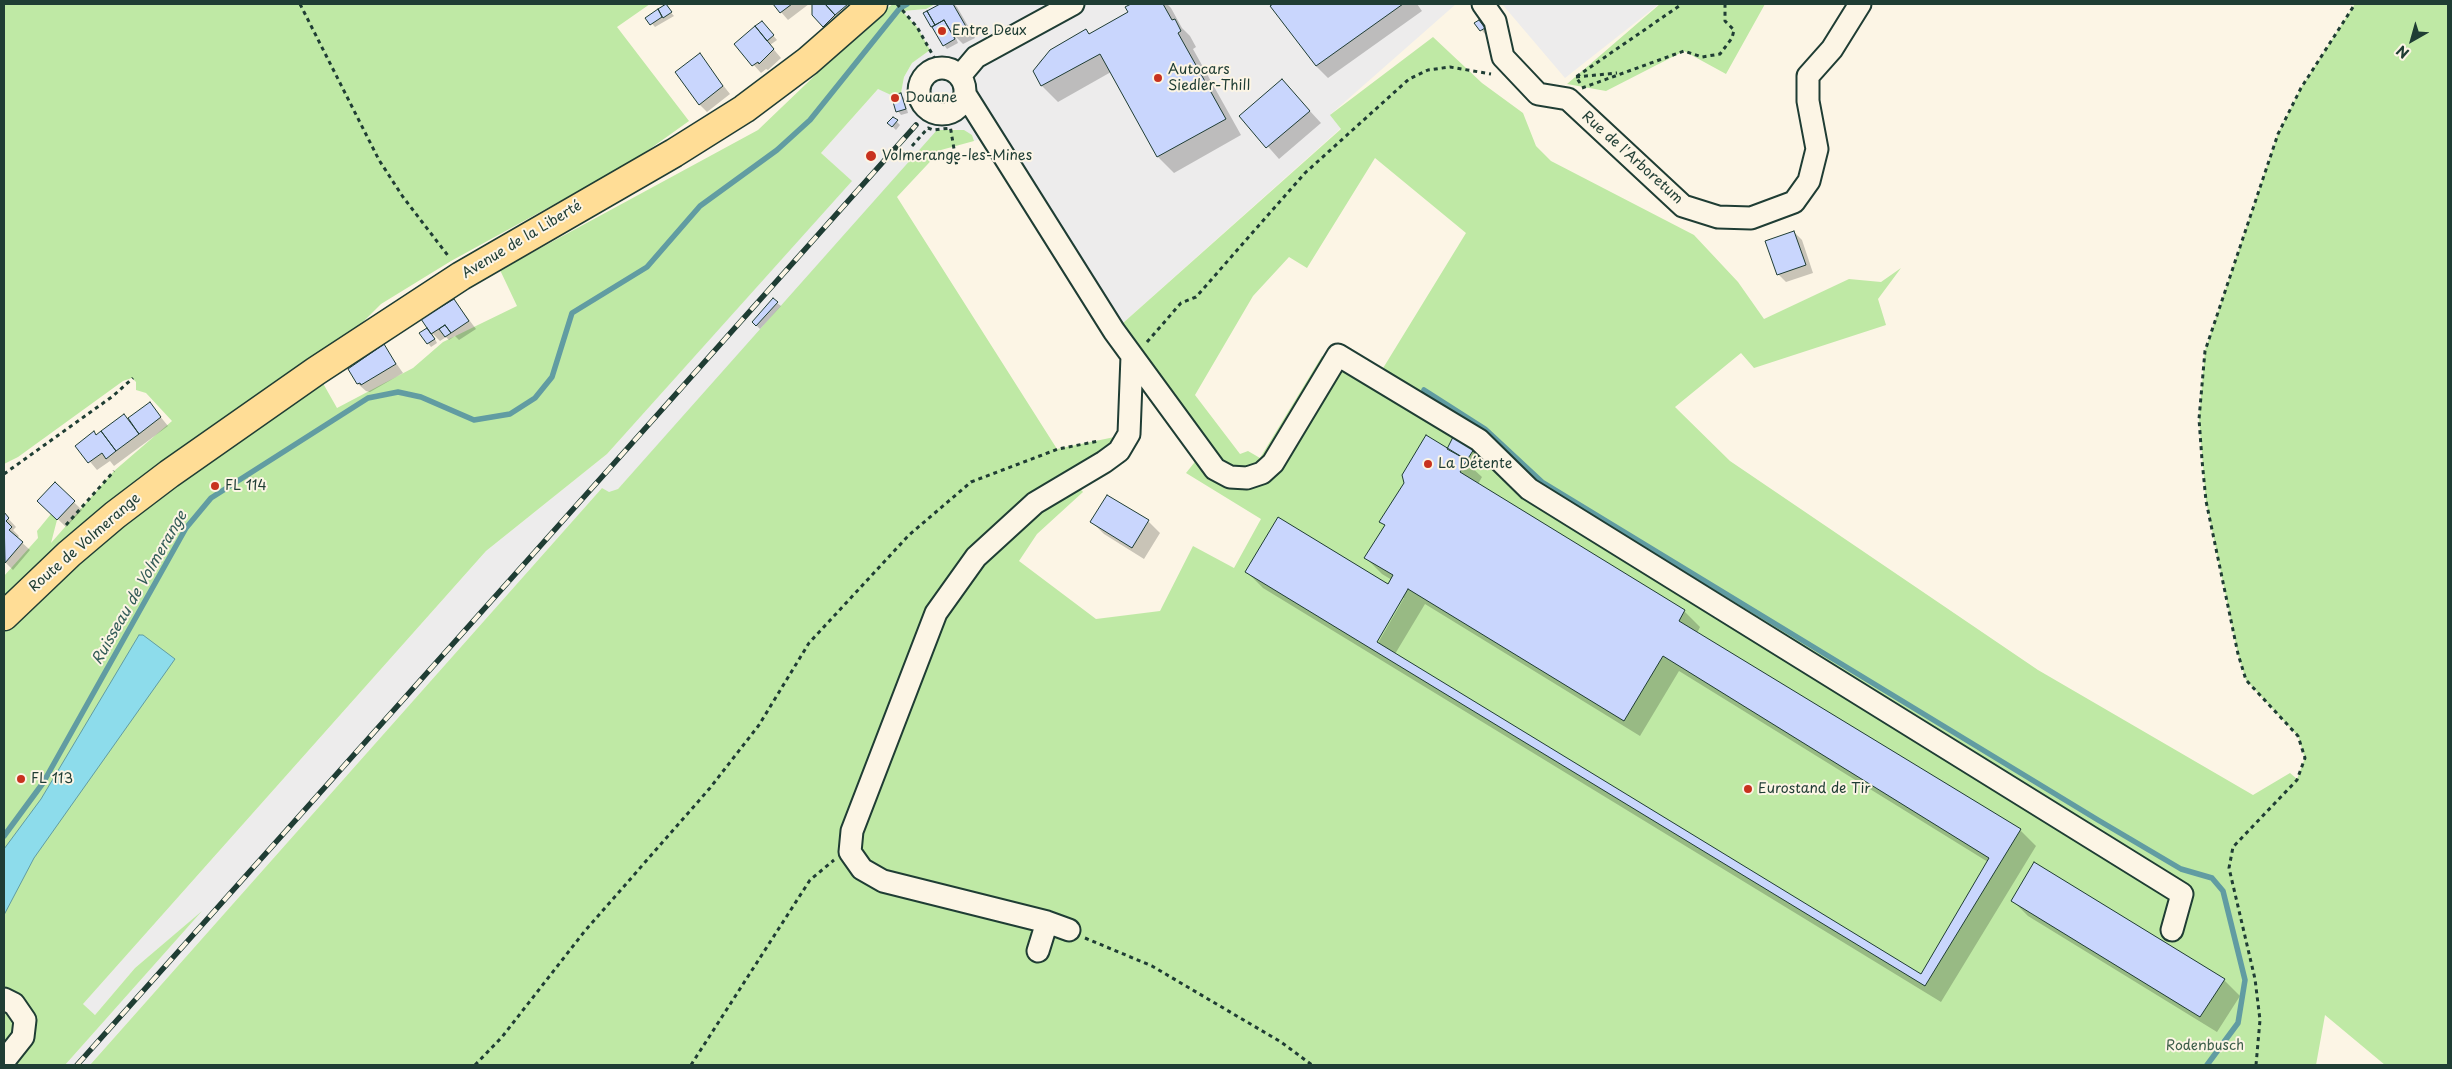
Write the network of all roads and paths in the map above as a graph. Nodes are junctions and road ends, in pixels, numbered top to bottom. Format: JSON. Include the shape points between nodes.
{"nodes":[{"id":1,"x":300,"y":4,"type":"edge"},
{"id":2,"x":873,"y":4,"type":"edge"},
{"id":3,"x":897,"y":4,"type":"edge"},
{"id":4,"x":1072,"y":4,"type":"edge"},
{"id":5,"x":1483,"y":4,"type":"edge"},
{"id":6,"x":1682,"y":4,"type":"edge"},
{"id":7,"x":1725,"y":4,"type":"edge"},
{"id":8,"x":1860,"y":4,"type":"edge"},
{"id":9,"x":2355,"y":4,"type":"edge"},
{"id":10,"x":1622,"y":72,"type":"junction"},
{"id":11,"x":1520,"y":76,"type":"junction"},
{"id":12,"x":1576,"y":77,"type":"junction"},
{"id":13,"x":955,"y":80,"type":"junction"},
{"id":14,"x":950,"y":121,"type":"junction"},
{"id":15,"x":912,"y":146,"type":"dead end"},
{"id":16,"x":957,"y":167,"type":"dead end"},
{"id":17,"x":461,"y":276,"type":"junction"},
{"id":18,"x":1132,"y":356,"type":"junction"},
{"id":19,"x":133,"y":378,"type":"dead end"},
{"id":20,"x":1129,"y":434,"type":"junction"},
{"id":21,"x":4,"y":474,"type":"edge"},
{"id":22,"x":169,"y":474,"type":"joint"},
{"id":23,"x":4,"y":616,"type":"edge"},
{"id":24,"x":850,"y":852,"type":"junction"},
{"id":25,"x":1047,"y":922,"type":"junction"},
{"id":26,"x":1069,"y":930,"type":"joint"},
{"id":27,"x":2172,"y":930,"type":"dead end"},
{"id":28,"x":1038,"y":951,"type":"dead end"},
{"id":29,"x":4,"y":1000,"type":"edge"},
{"id":30,"x":4,"y":1061,"type":"edge"},
{"id":31,"x":475,"y":1065,"type":"edge"},
{"id":32,"x":692,"y":1065,"type":"edge"},
{"id":33,"x":1312,"y":1065,"type":"edge"},
{"id":34,"x":2256,"y":1065,"type":"edge"}],
"edges":[{"from":1,"to":17,"type":"path","via":[[379,160]]},
{"from":2,"to":17,"type":"main road","name":"Avenue de la Liberté","via":[[808,61],[744,109]]},
{"from":3,"to":13,"type":"path"},
{"from":4,"to":13,"type":"street","via":[[976,57]]},
{"from":5,"to":11,"type":"street","name":"Rue de l'Arboretum","via":[[1495,21],[1503,58]]},
{"from":6,"to":12,"type":"path"},
{"from":7,"to":10,"type":"path","via":[[1725,22],[1734,30],[1720,54],[1702,57],[1684,51]]},
{"from":8,"to":11,"type":"street","name":"Rue de l'Arboretum","via":[[1832,49],[1808,76],[1808,101],[1817,149],[1809,181],[1794,202],[1751,218],[1718,217],[1683,206],[1568,99],[1538,94]]},
{"from":9,"to":34,"type":"path","via":[[2301,88],[2278,134],[2205,351],[2199,418],[2206,501],[2238,654],[2246,680],[2298,736],[2305,758],[2297,780],[2233,847],[2229,868],[2255,979],[2260,1020]]},
{"from":10,"to":12,"type":"path"},
{"from":10,"to":12,"type":"path","via":[[1584,87]]},
{"from":11,"to":18,"type":"path","via":[[1509,78],[1450,67],[1428,70],[1409,79],[1305,173],[1196,297],[1180,303]]},
{"from":13,"to":14,"type":"street","via":[[959,106]]},
{"from":13,"to":14,"type":"street","via":[[927,74],[922,80],[920,95],[927,108]]},
{"from":13,"to":18,"type":"street"},
{"from":14,"to":15,"type":"path","via":[[933,130],[928,128]]},
{"from":14,"to":16,"type":"path"},
{"from":17,"to":22,"type":"main road","name":"Avenue de la Liberté","via":[[316,371]]},
{"from":18,"to":20,"type":"street"},
{"from":18,"to":27,"type":"street","via":[[1215,469],[1230,477],[1247,478],[1262,473],[1273,463],[1338,355],[1479,440],[1529,489],[2182,894]]},
{"from":19,"to":21,"type":"path"},
{"from":20,"to":24,"type":"street","via":[[1118,451],[1035,503],[976,557],[936,614],[852,831]]},
{"from":20,"to":31,"type":"path","via":[[1058,449],[971,482],[908,534],[809,643],[759,725],[710,788],[584,932],[502,1037]]},
{"from":22,"to":23,"type":"main road","name":"Route de Volmerange","via":[[76,549]]},
{"from":24,"to":25,"type":"street","via":[[862,869],[883,881]]},
{"from":24,"to":32,"type":"path","via":[[828,863],[810,880]]},
{"from":25,"to":26,"type":"street"},
{"from":25,"to":28,"type":"street"},
{"from":26,"to":33,"type":"path","via":[[1152,966],[1281,1042]]},
{"from":29,"to":30,"type":"street","via":[[14,1004],[25,1020],[23,1037]]}]}
